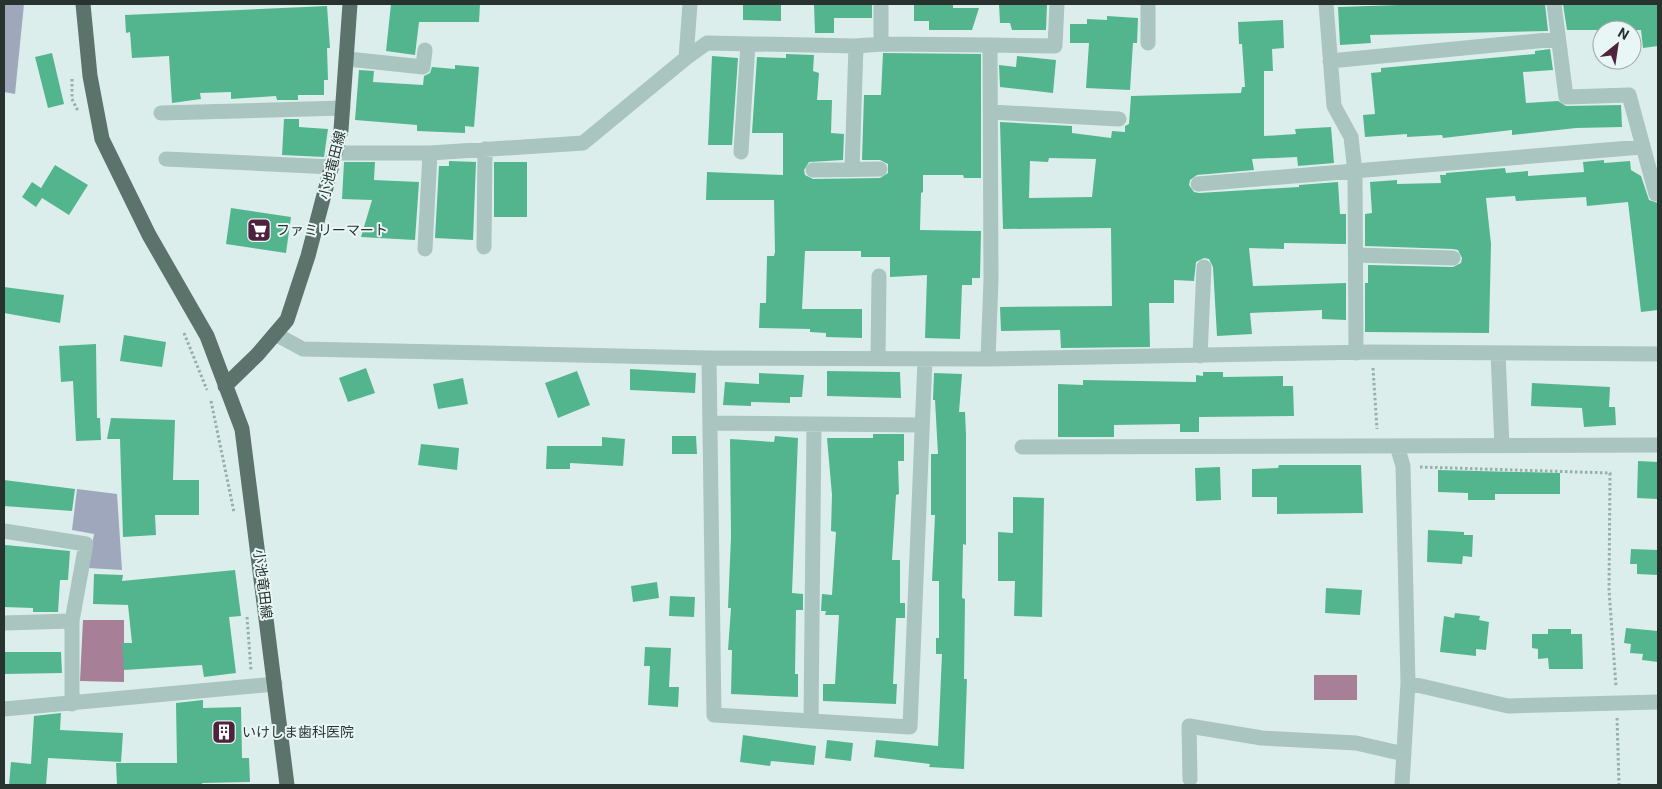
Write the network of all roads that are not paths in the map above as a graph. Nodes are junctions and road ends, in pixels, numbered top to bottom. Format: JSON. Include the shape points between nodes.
{"nodes":[{"id":1,"x":83,"y":4,"type":"edge"},
{"id":2,"x":350,"y":4,"type":"edge"},
{"id":3,"x":690,"y":4,"type":"edge"},
{"id":4,"x":881,"y":4,"type":"edge"},
{"id":5,"x":1057,"y":4,"type":"edge"},
{"id":6,"x":1148,"y":4,"type":"edge"},
{"id":7,"x":1326,"y":4,"type":"edge"},
{"id":8,"x":1554,"y":4,"type":"edge"},
{"id":9,"x":1558,"y":40,"type":"junction"},
{"id":10,"x":1148,"y":43,"type":"dead end"},
{"id":11,"x":748,"y":44,"type":"junction"},
{"id":12,"x":882,"y":44,"type":"junction"},
{"id":13,"x":990,"y":45,"type":"junction"},
{"id":14,"x":856,"y":46,"type":"junction"},
{"id":15,"x":425,"y":50,"type":"dead end"},
{"id":16,"x":686,"y":58,"type":"junction"},
{"id":17,"x":348,"y":59,"type":"junction"},
{"id":18,"x":1330,"y":61,"type":"junction"},
{"id":19,"x":343,"y":108,"type":"junction"},
{"id":20,"x":991,"y":112,"type":"junction"},
{"id":21,"x":161,"y":113,"type":"dead end"},
{"id":22,"x":1119,"y":119,"type":"dead end"},
{"id":23,"x":1642,"y":147,"type":"junction"},
{"id":24,"x":485,"y":149,"type":"junction"},
{"id":25,"x":741,"y":152,"type":"dead end"},
{"id":26,"x":430,"y":153,"type":"junction"},
{"id":27,"x":166,"y":159,"type":"dead end"},
{"id":28,"x":334,"y":160,"type":"junction"},
{"id":29,"x":852,"y":169,"type":"junction"},
{"id":30,"x":880,"y":169,"type":"dead end"},
{"id":31,"x":813,"y":170,"type":"dead end"},
{"id":32,"x":1355,"y":172,"type":"junction"},
{"id":33,"x":1198,"y":184,"type":"dead end"},
{"id":34,"x":1656,"y":194,"type":"dead end"},
{"id":35,"x":484,"y":248,"type":"dead end"},
{"id":36,"x":425,"y":249,"type":"dead end"},
{"id":37,"x":1356,"y":256,"type":"junction"},
{"id":38,"x":1453,"y":258,"type":"dead end"},
{"id":39,"x":1204,"y":267,"type":"dead end"},
{"id":40,"x":879,"y":276,"type":"dead end"},
{"id":41,"x":275,"y":334,"type":"junction"},
{"id":42,"x":1356,"y":353,"type":"junction"},
{"id":43,"x":1498,"y":353,"type":"junction"},
{"id":44,"x":1658,"y":354,"type":"edge"},
{"id":45,"x":1200,"y":356,"type":"junction"},
{"id":46,"x":710,"y":358,"type":"junction"},
{"id":47,"x":878,"y":358,"type":"junction"},
{"id":48,"x":925,"y":359,"type":"junction"},
{"id":49,"x":988,"y":359,"type":"junction"},
{"id":50,"x":225,"y":386,"type":"junction"},
{"id":51,"x":710,"y":423,"type":"junction"},
{"id":52,"x":814,"y":424,"type":"junction"},
{"id":53,"x":922,"y":425,"type":"junction"},
{"id":54,"x":1658,"y":445,"type":"edge"},
{"id":55,"x":1397,"y":446,"type":"junction"},
{"id":56,"x":1502,"y":446,"type":"junction"},
{"id":57,"x":1022,"y":447,"type":"dead end"},
{"id":58,"x":4,"y":531,"type":"edge"},
{"id":59,"x":72,"y":621,"type":"junction"},
{"id":60,"x":4,"y":623,"type":"edge"},
{"id":61,"x":1408,"y":683,"type":"junction"},
{"id":62,"x":276,"y":684,"type":"junction"},
{"id":63,"x":1658,"y":702,"type":"edge"},
{"id":64,"x":72,"y":704,"type":"junction"},
{"id":65,"x":4,"y":709,"type":"edge"},
{"id":66,"x":811,"y":721,"type":"junction"},
{"id":67,"x":1404,"y":754,"type":"junction"},
{"id":68,"x":1190,"y":779,"type":"dead end"},
{"id":69,"x":288,"y":785,"type":"edge"},
{"id":70,"x":1402,"y":785,"type":"edge"}],
"edges":[{"from":1,"to":50,"type":"main road","name":"小池竜田線","via":[[90,76],[102,139],[149,235],[206,336]]},
{"from":2,"to":17,"type":"main road","name":"小池竜田線"},
{"from":3,"to":16,"type":"street"},
{"from":4,"to":12,"type":"street"},
{"from":5,"to":13,"type":"street","via":[[1055,46]]},
{"from":6,"to":10,"type":"street"},
{"from":7,"to":18,"type":"street"},
{"from":8,"to":9,"type":"street"},
{"from":9,"to":18,"type":"street"},
{"from":9,"to":23,"type":"street","via":[[1566,97],[1629,95]]},
{"from":11,"to":14,"type":"street"},
{"from":11,"to":16,"type":"street","via":[[707,43]]},
{"from":11,"to":25,"type":"street"},
{"from":12,"to":13,"type":"street"},
{"from":12,"to":14,"type":"street"},
{"from":13,"to":20,"type":"street"},
{"from":14,"to":29,"type":"street"},
{"from":15,"to":17,"type":"street","via":[[423,67]]},
{"from":16,"to":24,"type":"street","via":[[583,143]]},
{"from":17,"to":19,"type":"main road","name":"小池竜田線"},
{"from":18,"to":32,"type":"street","via":[[1334,106],[1351,137]]},
{"from":19,"to":21,"type":"street"},
{"from":19,"to":28,"type":"main road","name":"小池竜田線"},
{"from":20,"to":22,"type":"street"},
{"from":20,"to":49,"type":"street"},
{"from":23,"to":32,"type":"street"},
{"from":23,"to":34,"type":"street"},
{"from":24,"to":26,"type":"street"},
{"from":24,"to":35,"type":"street"},
{"from":26,"to":28,"type":"street"},
{"from":26,"to":36,"type":"street"},
{"from":27,"to":28,"type":"street"},
{"from":28,"to":41,"type":"main road","name":"小池竜田線","via":[[287,320]]},
{"from":29,"to":30,"type":"street"},
{"from":29,"to":31,"type":"street"},
{"from":32,"to":33,"type":"street"},
{"from":32,"to":37,"type":"street"},
{"from":37,"to":38,"type":"street"},
{"from":37,"to":42,"type":"street"},
{"from":39,"to":45,"type":"street"},
{"from":40,"to":47,"type":"street"},
{"from":41,"to":46,"type":"street","via":[[303,350]]},
{"from":41,"to":50,"type":"main road","name":"小池竜田線"},
{"from":42,"to":43,"type":"street"},
{"from":42,"to":45,"type":"street"},
{"from":43,"to":44,"type":"street"},
{"from":43,"to":56,"type":"street"},
{"from":45,"to":49,"type":"street"},
{"from":46,"to":47,"type":"street"},
{"from":46,"to":51,"type":"street"},
{"from":47,"to":48,"type":"street"},
{"from":48,"to":49,"type":"street"},
{"from":48,"to":53,"type":"street"},
{"from":50,"to":62,"type":"main road","name":"小池竜田線","via":[[242,429]]},
{"from":51,"to":52,"type":"street"},
{"from":51,"to":66,"type":"street","via":[[714,715]]},
{"from":52,"to":53,"type":"street"},
{"from":52,"to":66,"type":"street"},
{"from":53,"to":66,"type":"street","via":[[910,727]]},
{"from":54,"to":56,"type":"street"},
{"from":55,"to":56,"type":"street"},
{"from":55,"to":57,"type":"street"},
{"from":55,"to":61,"type":"street","via":[[1403,466]]},
{"from":58,"to":59,"type":"street","via":[[86,544]]},
{"from":59,"to":60,"type":"street"},
{"from":59,"to":64,"type":"street"},
{"from":61,"to":63,"type":"street","via":[[1508,706]]},
{"from":61,"to":67,"type":"street"},
{"from":62,"to":64,"type":"street"},
{"from":62,"to":69,"type":"main road","name":"小池竜田線"},
{"from":64,"to":65,"type":"street"},
{"from":67,"to":68,"type":"street","via":[[1356,743],[1262,738],[1189,726]]},
{"from":67,"to":70,"type":"street"}]}
